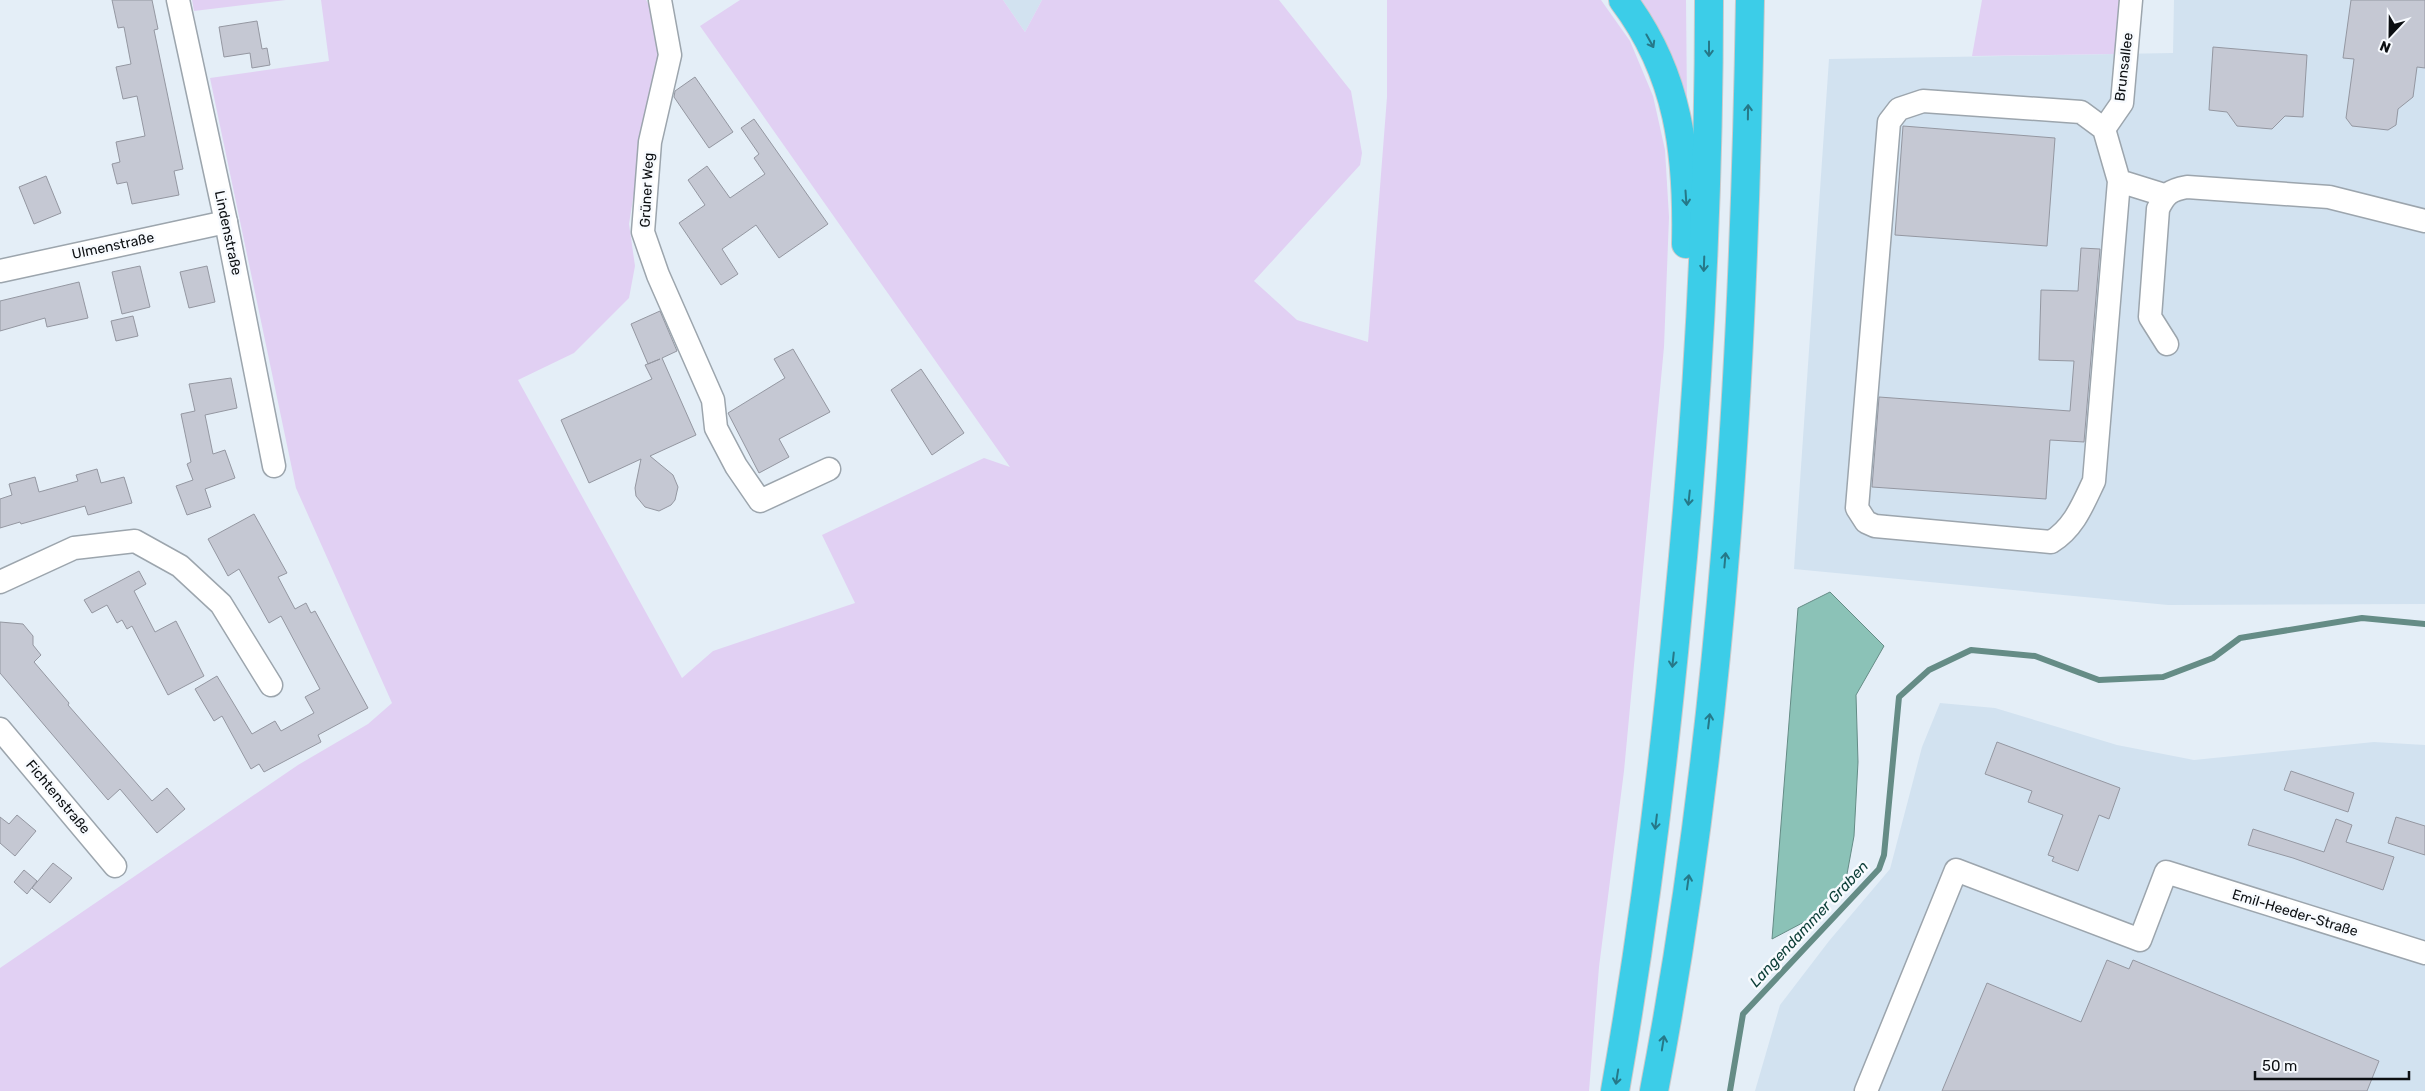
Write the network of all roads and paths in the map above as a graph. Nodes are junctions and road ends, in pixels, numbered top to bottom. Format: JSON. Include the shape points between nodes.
{"nodes":[{"id":1,"x":178,"y":0,"type":"edge"},
{"id":2,"x":660,"y":0,"type":"edge"},
{"id":3,"x":1624,"y":0,"type":"edge"},
{"id":4,"x":1709,"y":0,"type":"edge"},
{"id":5,"x":1750,"y":0,"type":"edge"},
{"id":6,"x":2131,"y":0,"type":"edge"},
{"id":7,"x":2104,"y":129,"type":"junction"},
{"id":8,"x":2119,"y":181,"type":"junction"},
{"id":9,"x":2164,"y":195,"type":"junction"},
{"id":10,"x":2424,"y":217,"type":"edge"},
{"id":11,"x":226,"y":222,"type":"junction"},
{"id":12,"x":0,"y":271,"type":"edge"},
{"id":13,"x":2167,"y":344,"type":"dead end"},
{"id":14,"x":1694,"y":450,"type":"junction"},
{"id":15,"x":274,"y":466,"type":"dead end"},
{"id":16,"x":829,"y":469,"type":"dead end"},
{"id":17,"x":0,"y":582,"type":"edge"},
{"id":18,"x":271,"y":685,"type":"dead end"},
{"id":19,"x":0,"y":729,"type":"edge"},
{"id":20,"x":115,"y":866,"type":"dead end"},
{"id":21,"x":2425,"y":953,"type":"edge"},
{"id":22,"x":1615,"y":1091,"type":"edge"},
{"id":23,"x":1654,"y":1091,"type":"edge"},
{"id":24,"x":1866,"y":1091,"type":"edge"}],
"edges":[{"from":1,"to":11,"type":"street","name":"Lindenstraße"},
{"from":2,"to":16,"type":"street","name":"Grüner Weg","via":[[670,55],[650,142],[643,232],[658,275],[713,400],[716,428],[760,501]]},
{"from":3,"to":14,"type":"highway","one_way":true,"via":[[1638,19],[1666,77],[1681,144],[1687,203],[1679,419]]},
{"from":4,"to":14,"type":"highway","one_way":true,"via":[[1704,284]]},
{"from":23,"to":5,"type":"highway","one_way":true,"via":[[1698,808],[1715,675],[1732,484],[1748,161]]},
{"from":6,"to":7,"type":"street","name":"Brunsallee","via":[[2122,103]]},
{"from":7,"to":8,"type":"street"},
{"from":7,"to":8,"type":"street","via":[[2081,112],[1923,101],[1899,109],[1890,122],[1857,508],[1866,522],[1875,526],[2051,542],[2064,534],[2080,511],[2094,481]]},
{"from":8,"to":9,"type":"street"},
{"from":9,"to":10,"type":"street","via":[[2186,187],[2329,197]]},
{"from":9,"to":13,"type":"street","via":[[2158,210],[2150,317]]},
{"from":11,"to":12,"type":"street","name":"Ulmenstraße"},
{"from":11,"to":15,"type":"street","name":"Lindenstraße"},
{"from":14,"to":22,"type":"highway","one_way":true,"via":[[1664,754],[1646,899]]},
{"from":17,"to":18,"type":"street","via":[[74,548],[135,541],[180,566],[221,604]]},
{"from":19,"to":20,"type":"street","name":"Fichtenstraße"},
{"from":21,"to":24,"type":"street","name":"Emil-Heeder-Straße","via":[[2166,872],[2140,940],[1956,870]]}]}
